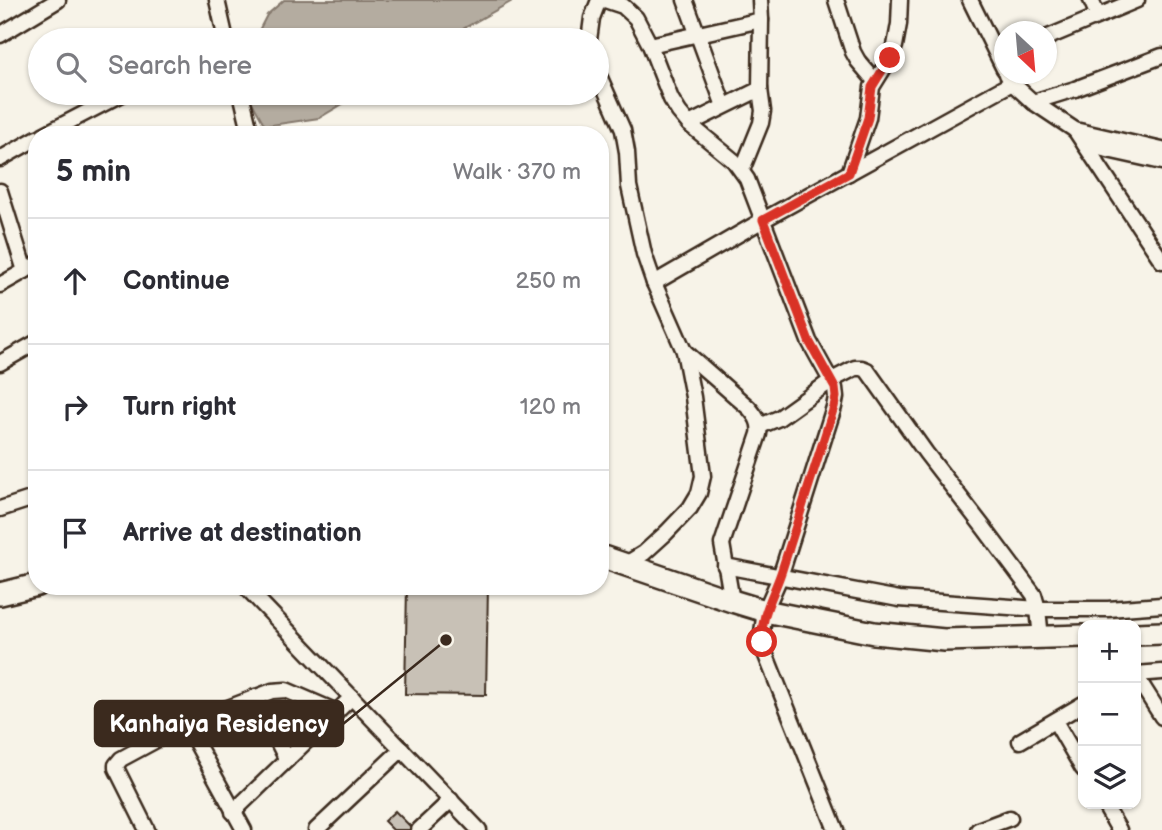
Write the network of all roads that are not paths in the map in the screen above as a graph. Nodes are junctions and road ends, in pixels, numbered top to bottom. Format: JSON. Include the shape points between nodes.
{"nodes":[{"id":1,"x":58,"y":0,"type":"edge"},
{"id":2,"x":217,"y":0,"type":"edge"},
{"id":3,"x":599,"y":0,"type":"edge"},
{"id":4,"x":605,"y":0,"type":"edge"},
{"id":5,"x":685,"y":0,"type":"edge"},
{"id":6,"x":760,"y":0,"type":"edge"},
{"id":7,"x":836,"y":0,"type":"edge"},
{"id":8,"x":900,"y":0,"type":"edge"},
{"id":9,"x":970,"y":0,"type":"edge"},
{"id":10,"x":1091,"y":0,"type":"edge"},
{"id":11,"x":1137,"y":0,"type":"edge"},
{"id":12,"x":1098,"y":16,"type":"junction"},
{"id":13,"x":761,"y":20,"type":"junction"},
{"id":14,"x":223,"y":28,"type":"edge"},
{"id":15,"x":591,"y":28,"type":"edge"},
{"id":16,"x":1057,"y":33,"type":"edge"},
{"id":17,"x":0,"y":35,"type":"edge"},
{"id":18,"x":697,"y":35,"type":"junction"},
{"id":19,"x":650,"y":46,"type":"junction"},
{"id":20,"x":994,"y":47,"type":"edge"},
{"id":21,"x":1162,"y":56,"type":"edge"},
{"id":22,"x":994,"y":75,"type":"edge"},
{"id":23,"x":875,"y":81,"type":"junction"},
{"id":24,"x":1018,"y":84,"type":"edge"},
{"id":25,"x":760,"y":89,"type":"junction"},
{"id":26,"x":609,"y":99,"type":"edge"},
{"id":27,"x":1033,"y":102,"type":"junction"},
{"id":28,"x":101,"y":105,"type":"edge"},
{"id":29,"x":244,"y":105,"type":"edge"},
{"id":30,"x":724,"y":106,"type":"junction"},
{"id":31,"x":689,"y":124,"type":"junction"},
{"id":32,"x":60,"y":126,"type":"edge"},
{"id":33,"x":249,"y":126,"type":"edge"},
{"id":34,"x":1075,"y":130,"type":"junction"},
{"id":35,"x":28,"y":143,"type":"edge"},
{"id":36,"x":1085,"y":145,"type":"junction"},
{"id":37,"x":1162,"y":150,"type":"edge"},
{"id":38,"x":0,"y":159,"type":"edge"},
{"id":39,"x":1162,"y":162,"type":"edge"},
{"id":40,"x":742,"y":170,"type":"junction"},
{"id":41,"x":849,"y":173,"type":"junction"},
{"id":42,"x":0,"y":191,"type":"edge"},
{"id":43,"x":763,"y":220,"type":"junction"},
{"id":44,"x":28,"y":261,"type":"edge"},
{"id":45,"x":1162,"y":261,"type":"edge"},
{"id":46,"x":28,"y":270,"type":"edge"},
{"id":47,"x":654,"y":283,"type":"junction"},
{"id":48,"x":0,"y":285,"type":"edge"},
{"id":49,"x":28,"y":347,"type":"edge"},
{"id":50,"x":684,"y":351,"type":"junction"},
{"id":51,"x":0,"y":363,"type":"edge"},
{"id":52,"x":832,"y":380,"type":"junction"},
{"id":53,"x":760,"y":426,"type":"junction"},
{"id":54,"x":28,"y":500,"type":"edge"},
{"id":55,"x":0,"y":509,"type":"edge"},
{"id":56,"x":609,"y":559,"type":"edge"},
{"id":57,"x":626,"y":565,"type":"junction"},
{"id":58,"x":725,"y":566,"type":"junction"},
{"id":59,"x":780,"y":577,"type":"junction"},
{"id":60,"x":28,"y":587,"type":"edge"},
{"id":61,"x":0,"y":594,"type":"edge"},
{"id":62,"x":253,"y":595,"type":"edge"},
{"id":63,"x":732,"y":601,"type":"junction"},
{"id":64,"x":1162,"y":605,"type":"edge"},
{"id":65,"x":1038,"y":609,"type":"junction"},
{"id":66,"x":765,"y":611,"type":"junction"},
{"id":67,"x":1162,"y":633,"type":"edge"},
{"id":68,"x":1141,"y":634,"type":"edge"},
{"id":69,"x":1078,"y":636,"type":"edge"},
{"id":70,"x":1041,"y":638,"type":"junction"},
{"id":71,"x":1162,"y":671,"type":"edge"},
{"id":72,"x":1141,"y":674,"type":"edge"},
{"id":73,"x":1141,"y":683,"type":"edge"},
{"id":74,"x":349,"y":694,"type":"junction"},
{"id":75,"x":255,"y":697,"type":"junction"},
{"id":76,"x":1078,"y":707,"type":"edge"},
{"id":77,"x":337,"y":712,"type":"junction"},
{"id":78,"x":1162,"y":717,"type":"edge"},
{"id":79,"x":1055,"y":721,"type":"junction"},
{"id":80,"x":186,"y":724,"type":"junction"},
{"id":81,"x":1020,"y":741,"type":"dead end"},
{"id":82,"x":402,"y":749,"type":"junction"},
{"id":83,"x":287,"y":760,"type":"junction"},
{"id":84,"x":1078,"y":760,"type":"edge"},
{"id":85,"x":451,"y":800,"type":"junction"},
{"id":86,"x":1107,"y":809,"type":"edge"},
{"id":87,"x":233,"y":812,"type":"junction"},
{"id":88,"x":1010,"y":818,"type":"dead end"},
{"id":89,"x":147,"y":830,"type":"edge"},
{"id":90,"x":244,"y":830,"type":"edge"},
{"id":91,"x":316,"y":830,"type":"edge"},
{"id":92,"x":419,"y":830,"type":"edge"},
{"id":93,"x":479,"y":830,"type":"edge"},
{"id":94,"x":835,"y":830,"type":"edge"},
{"id":95,"x":978,"y":830,"type":"edge"},
{"id":96,"x":1119,"y":830,"type":"edge"}],
"edges":[{"from":1,"to":17,"type":"street"},
{"from":2,"to":14,"type":"street"},
{"from":3,"to":15,"type":"street"},
{"from":4,"to":19,"type":"street","via":[[630,11]]},
{"from":5,"to":18,"type":"street"},
{"from":6,"to":13,"type":"street"},
{"from":7,"to":23,"type":"street","via":[[853,52]]},
{"from":8,"to":23,"type":"street","via":[[895,46]]},
{"from":9,"to":20,"type":"street"},
{"from":10,"to":12,"type":"street"},
{"from":11,"to":12,"type":"street"},
{"from":12,"to":16,"type":"street"},
{"from":13,"to":18,"type":"street"},
{"from":13,"to":25,"type":"street"},
{"from":18,"to":19,"type":"street"},
{"from":18,"to":30,"type":"street"},
{"from":19,"to":31,"type":"street","via":[[671,99]]},
{"from":21,"to":27,"type":"street"},
{"from":22,"to":41,"type":"street"},
{"from":23,"to":41,"type":"street"},
{"from":24,"to":27,"type":"street"},
{"from":25,"to":30,"type":"street"},
{"from":25,"to":40,"type":"street","via":[[761,123]]},
{"from":26,"to":47,"type":"street","via":[[623,131],[629,186]]},
{"from":27,"to":34,"type":"street"},
{"from":28,"to":32,"type":"street"},
{"from":29,"to":33,"type":"street"},
{"from":30,"to":31,"type":"street"},
{"from":31,"to":40,"type":"street"},
{"from":34,"to":36,"type":"street"},
{"from":34,"to":37,"type":"street"},
{"from":35,"to":38,"type":"street"},
{"from":36,"to":39,"type":"street"},
{"from":36,"to":45,"type":"street"},
{"from":40,"to":43,"type":"street"},
{"from":41,"to":43,"type":"street"},
{"from":42,"to":44,"type":"street"},
{"from":43,"to":47,"type":"street"},
{"from":43,"to":52,"type":"street","via":[[809,341]]},
{"from":46,"to":48,"type":"street"},
{"from":47,"to":50,"type":"street"},
{"from":49,"to":51,"type":"street"},
{"from":50,"to":53,"type":"street","via":[[749,408]]},
{"from":50,"to":57,"type":"street","via":[[703,476],[699,493],[666,533]]},
{"from":52,"to":53,"type":"street"},
{"from":52,"to":59,"type":"street","via":[[834,407]]},
{"from":52,"to":65,"type":"street","via":[[855,368],[872,375],[1034,595]]},
{"from":53,"to":58,"type":"street","via":[[724,534]]},
{"from":54,"to":55,"type":"street"},
{"from":56,"to":57,"type":"street"},
{"from":57,"to":63,"type":"street"},
{"from":58,"to":59,"type":"street"},
{"from":58,"to":63,"type":"street"},
{"from":59,"to":65,"type":"street","via":[[899,599]]},
{"from":59,"to":66,"type":"street"},
{"from":60,"to":61,"type":"street"},
{"from":62,"to":74,"type":"street"},
{"from":63,"to":66,"type":"street"},
{"from":64,"to":65,"type":"street"},
{"from":65,"to":70,"type":"street"},
{"from":66,"to":70,"type":"street","via":[[874,633],[944,640]]},
{"from":66,"to":94,"type":"street","via":[[765,653]]},
{"from":67,"to":68,"type":"street"},
{"from":69,"to":70,"type":"street"},
{"from":71,"to":72,"type":"street"},
{"from":73,"to":78,"type":"street"},
{"from":74,"to":77,"type":"street"},
{"from":74,"to":82,"type":"street"},
{"from":75,"to":77,"type":"street","via":[[286,691]]},
{"from":75,"to":80,"type":"street"},
{"from":75,"to":83,"type":"street"},
{"from":76,"to":79,"type":"street"},
{"from":77,"to":83,"type":"street"},
{"from":79,"to":81,"type":"street"},
{"from":79,"to":84,"type":"street"},
{"from":80,"to":87,"type":"street"},
{"from":80,"to":89,"type":"street","via":[[116,765]]},
{"from":82,"to":85,"type":"street"},
{"from":82,"to":91,"type":"street"},
{"from":83,"to":87,"type":"street"},
{"from":85,"to":92,"type":"street"},
{"from":85,"to":93,"type":"street"},
{"from":86,"to":96,"type":"street"},
{"from":87,"to":90,"type":"street"},
{"from":88,"to":95,"type":"street"}]}
